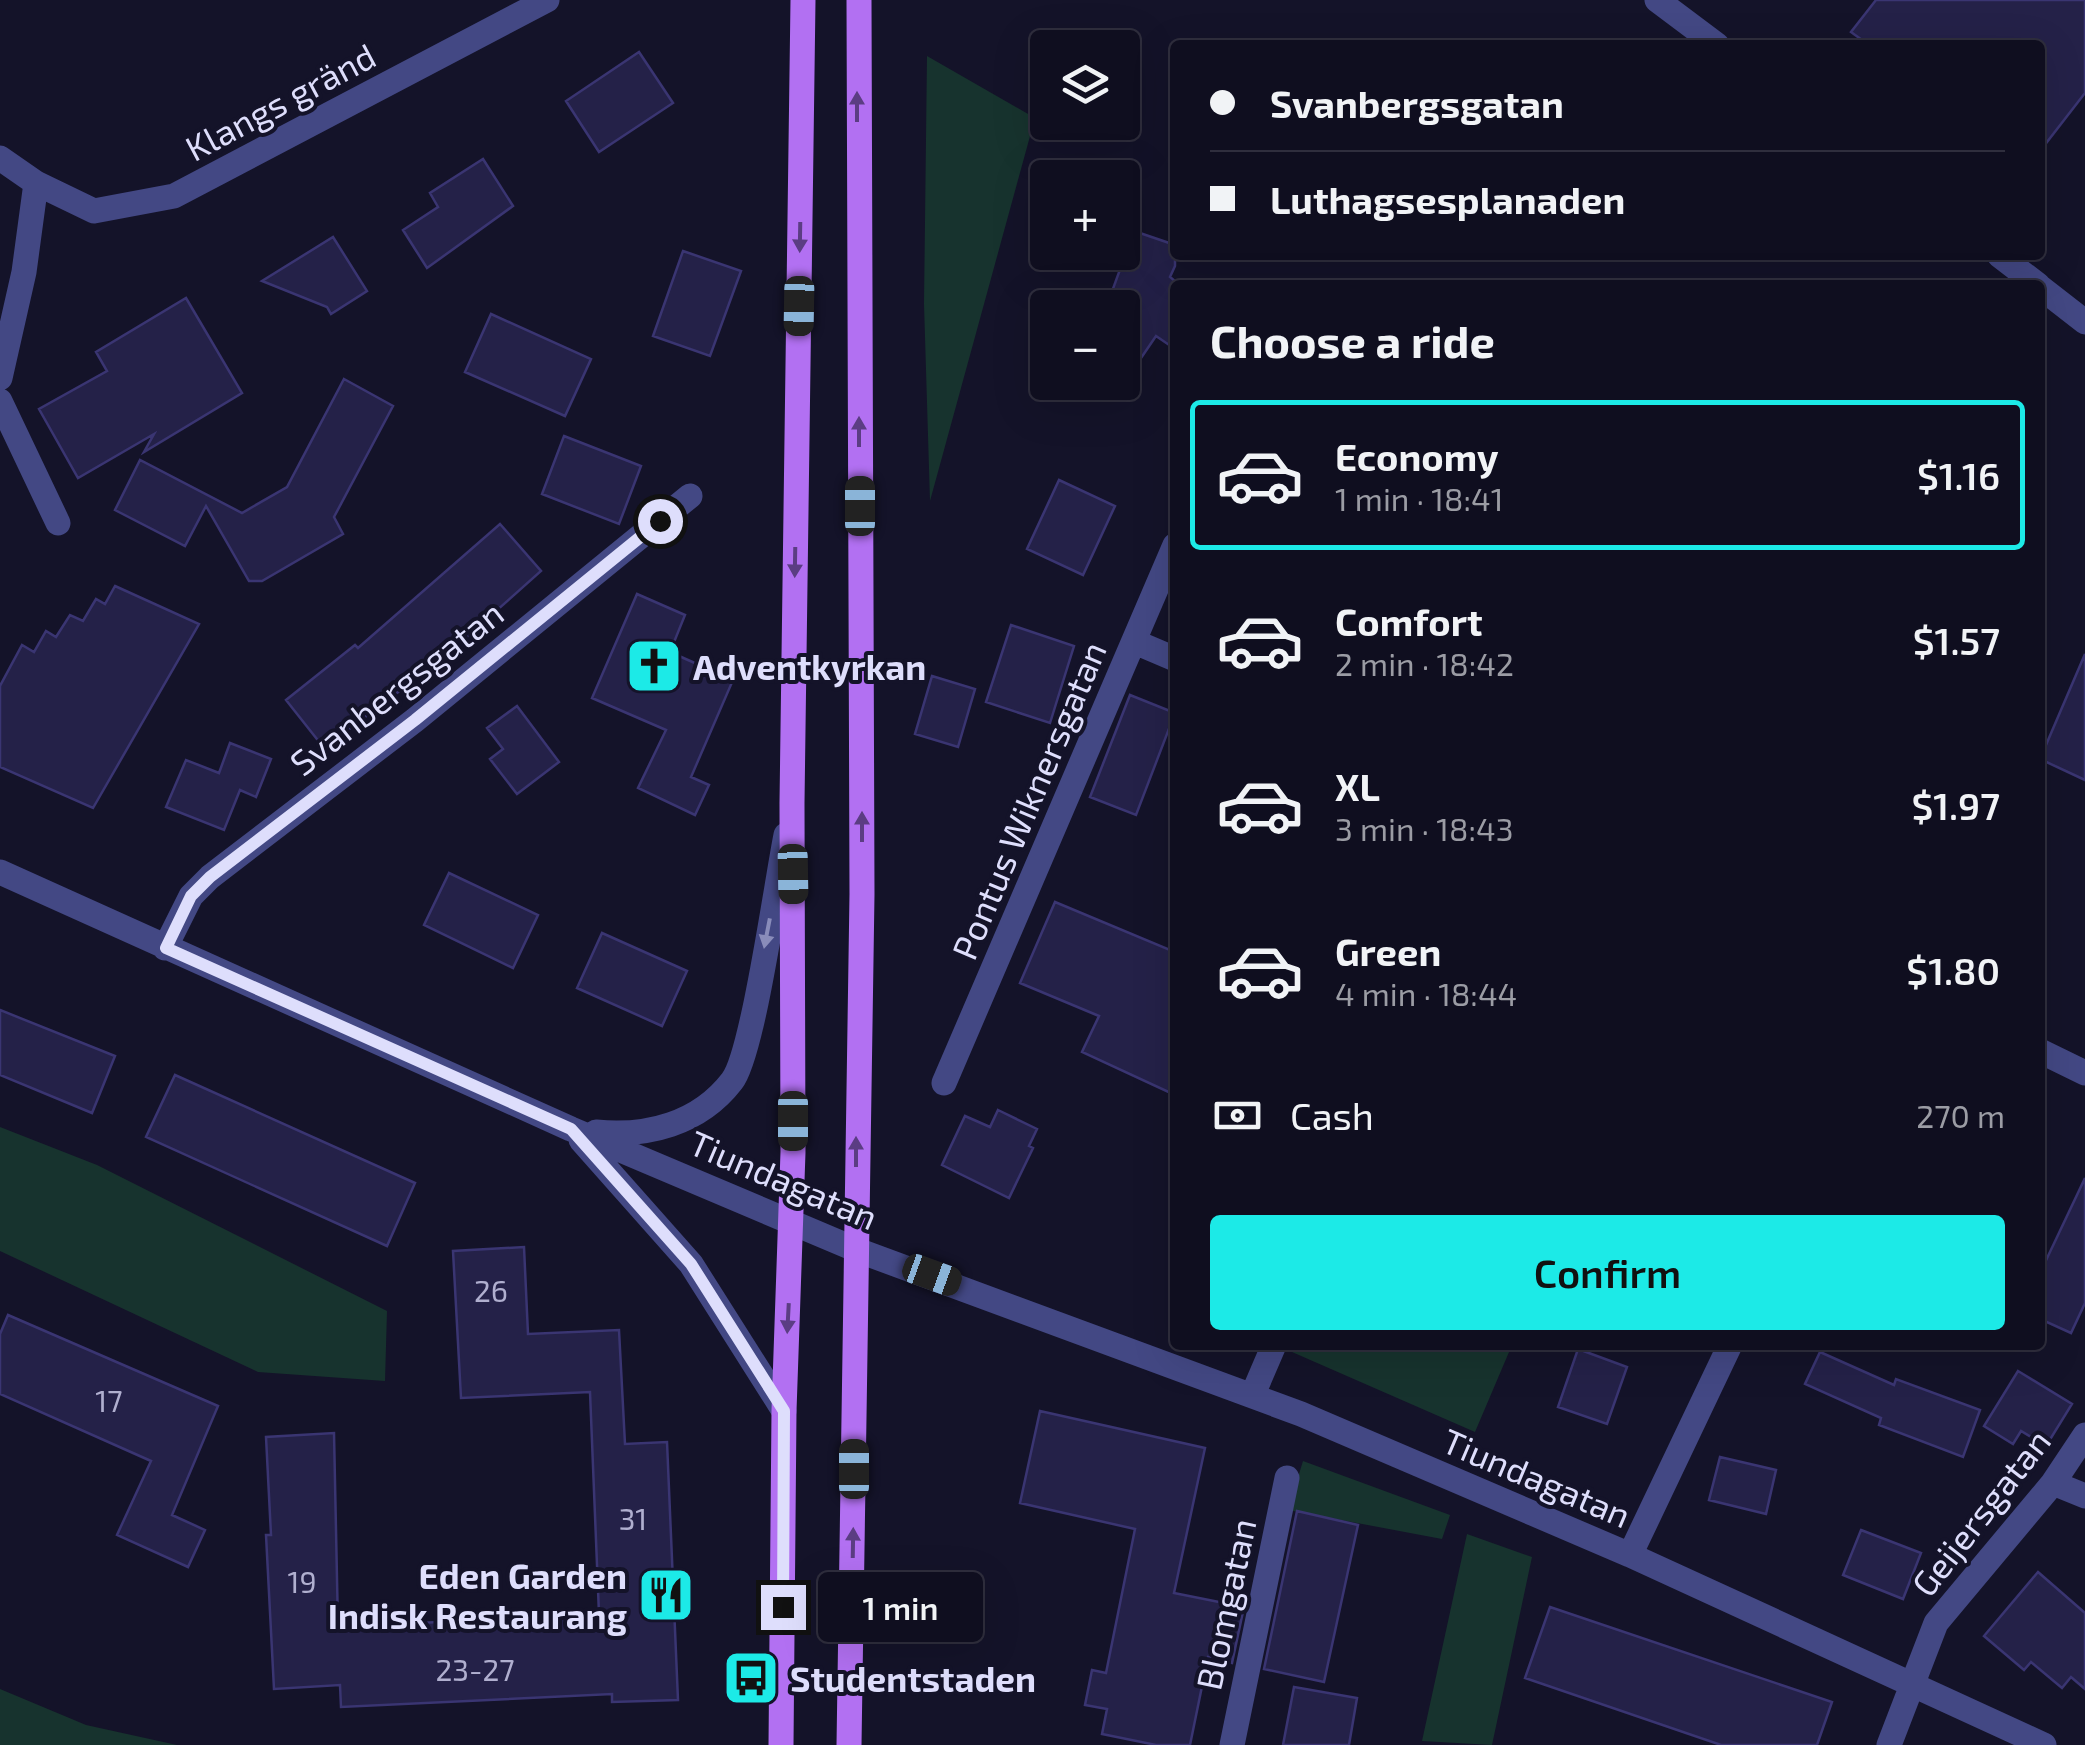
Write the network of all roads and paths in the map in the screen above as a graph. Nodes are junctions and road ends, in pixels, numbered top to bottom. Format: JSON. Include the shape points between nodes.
{"nodes":[{"id":1,"x":547,"y":0,"type":"edge"},
{"id":2,"x":803,"y":0,"type":"edge"},
{"id":3,"x":859,"y":0,"type":"edge"},
{"id":4,"x":1657,"y":0,"type":"edge"},
{"id":5,"x":1710,"y":40,"type":"edge"},
{"id":6,"x":0,"y":158,"type":"edge"},
{"id":7,"x":36,"y":183,"type":"junction"},
{"id":8,"x":2006,"y":260,"type":"edge"},
{"id":9,"x":2031,"y":280,"type":"edge"},
{"id":10,"x":2045,"y":291,"type":"edge"},
{"id":11,"x":2085,"y":322,"type":"edge"},
{"id":12,"x":0,"y":378,"type":"edge"},
{"id":13,"x":0,"y":401,"type":"edge"},
{"id":14,"x":690,"y":496,"type":"dead end"},
{"id":15,"x":58,"y":524,"type":"dead end"},
{"id":16,"x":1170,"y":557,"type":"edge"},
{"id":17,"x":1135,"y":642,"type":"junction"},
{"id":18,"x":1170,"y":657,"type":"edge"},
{"id":19,"x":792,"y":802,"type":"junction"},
{"id":20,"x":0,"y":872,"type":"edge"},
{"id":21,"x":166,"y":948,"type":"junction"},
{"id":22,"x":2045,"y":1054,"type":"edge"},
{"id":23,"x":2085,"y":1074,"type":"edge"},
{"id":24,"x":944,"y":1082,"type":"dead end"},
{"id":25,"x":571,"y":1129,"type":"junction"},
{"id":26,"x":792,"y":1220,"type":"junction"},
{"id":27,"x":857,"y":1250,"type":"junction"},
{"id":28,"x":1272,"y":1350,"type":"edge"},
{"id":29,"x":1728,"y":1350,"type":"edge"},
{"id":30,"x":1253,"y":1394,"type":"junction"},
{"id":31,"x":784,"y":1411,"type":"junction"},
{"id":32,"x":2085,"y":1435,"type":"edge"},
{"id":33,"x":1287,"y":1478,"type":"dead end"},
{"id":34,"x":2052,"y":1483,"type":"junction"},
{"id":35,"x":2085,"y":1496,"type":"edge"},
{"id":36,"x":1630,"y":1556,"type":"junction"},
{"id":37,"x":1912,"y":1688,"type":"junction"},
{"id":38,"x":781,"y":1745,"type":"edge"},
{"id":39,"x":849,"y":1745,"type":"edge"},
{"id":40,"x":1232,"y":1745,"type":"edge"},
{"id":41,"x":1889,"y":1745,"type":"edge"},
{"id":42,"x":2044,"y":1745,"type":"edge"}],
"edges":[{"from":1,"to":7,"type":"street","name":"Klangs gränd","via":[[174,196],[94,211]]},
{"from":2,"to":19,"type":"main road","one_way":true},
{"from":27,"to":3,"type":"main road","one_way":true},
{"from":4,"to":5,"type":"street"},
{"from":6,"to":7,"type":"street","name":"Klangs gränd"},
{"from":7,"to":12,"type":"street"},
{"from":8,"to":9,"type":"street"},
{"from":10,"to":11,"type":"street"},
{"from":13,"to":15,"type":"street"},
{"from":14,"to":21,"type":"street","name":"Svanbergsgatan","via":[[210,877],[191,896]]},
{"from":16,"to":17,"type":"street","name":"Pontus Wiknersgatan"},
{"from":17,"to":18,"type":"street"},
{"from":17,"to":24,"type":"street","name":"Pontus Wiknersgatan"},
{"from":19,"to":25,"type":"street","one_way":true,"via":[[734,1080],[664,1128],[616,1134]]},
{"from":19,"to":26,"type":"main road"},
{"from":20,"to":21,"type":"street","name":"Tiundagatan"},
{"from":21,"to":25,"type":"street","name":"Tiundagatan"},
{"from":22,"to":23,"type":"street"},
{"from":25,"to":26,"type":"street","name":"Tiundagatan"},
{"from":25,"to":31,"type":"street","via":[[691,1264]]},
{"from":26,"to":27,"type":"street","name":"Tiundagatan"},
{"from":26,"to":31,"type":"main road","one_way":true},
{"from":27,"to":30,"type":"street","name":"Tiundagatan"},
{"from":39,"to":27,"type":"main road","one_way":true},
{"from":28,"to":30,"type":"street"},
{"from":29,"to":36,"type":"street"},
{"from":30,"to":36,"type":"street","name":"Tiundagatan"},
{"from":31,"to":38,"type":"main road"},
{"from":32,"to":34,"type":"street","name":"Geijersgatan"},
{"from":33,"to":40,"type":"street","name":"Blomgatan"},
{"from":34,"to":35,"type":"street"},
{"from":34,"to":37,"type":"street","name":"Geijersgatan","via":[[1936,1624]]},
{"from":36,"to":37,"type":"street","name":"Tiundagatan"},
{"from":37,"to":41,"type":"street","name":"Geijersgatan"},
{"from":37,"to":42,"type":"street","name":"Tiundagatan"}]}
